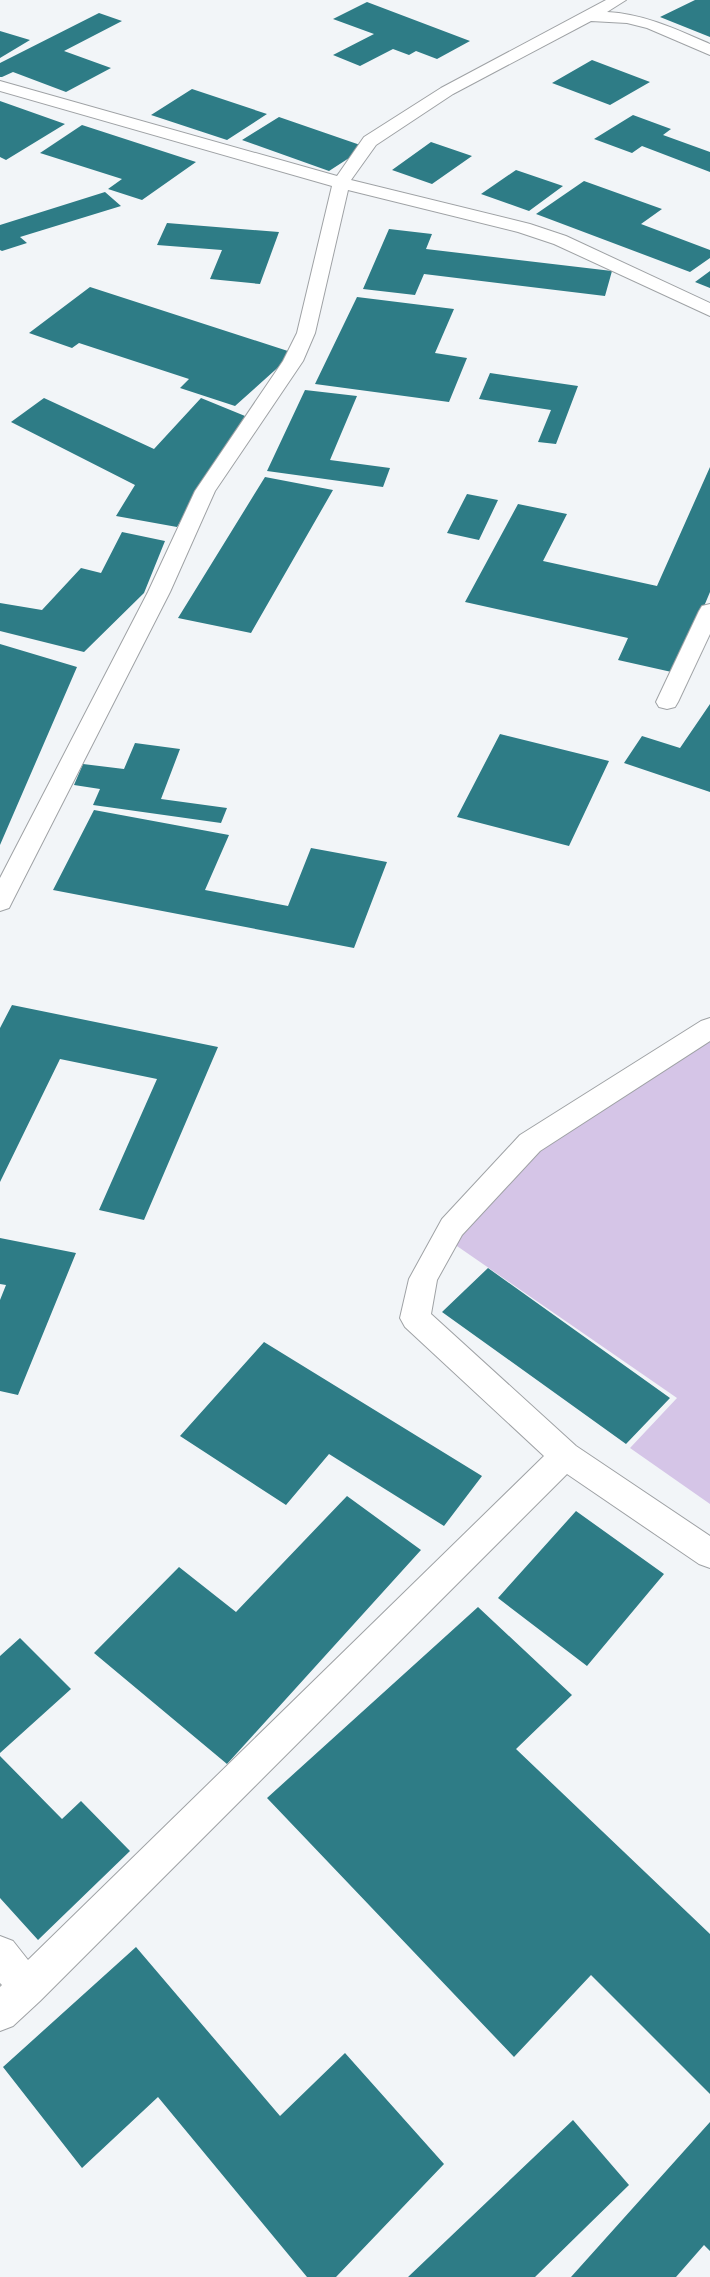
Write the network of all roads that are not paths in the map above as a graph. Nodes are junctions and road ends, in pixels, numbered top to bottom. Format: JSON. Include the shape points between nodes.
{"nodes":[{"id":1,"x":618,"y":0,"type":"edge"},
{"id":2,"x":587,"y":15,"type":"junction"},
{"id":3,"x":710,"y":50,"type":"edge"},
{"id":4,"x":0,"y":86,"type":"edge"},
{"id":5,"x":341,"y":183,"type":"junction"},
{"id":6,"x":710,"y":310,"type":"edge"},
{"id":7,"x":710,"y":612,"type":"edge"},
{"id":8,"x":666,"y":702,"type":"dead end"},
{"id":9,"x":0,"y":902,"type":"edge"},
{"id":10,"x":710,"y":1028,"type":"edge"},
{"id":11,"x":565,"y":1456,"type":"junction"},
{"id":12,"x":710,"y":1554,"type":"edge"},
{"id":13,"x":0,"y":1954,"type":"edge"},
{"id":14,"x":27,"y":1988,"type":"junction"},
{"id":15,"x":0,"y":2013,"type":"edge"}],
"edges":[{"from":1,"to":2,"type":"street"},
{"from":2,"to":3,"type":"street","via":[[628,18],[653,25]]},
{"from":2,"to":5,"type":"street","via":[[447,91],[370,141]]},
{"from":4,"to":5,"type":"street"},
{"from":5,"to":6,"type":"street","via":[[524,228],[560,240]]},
{"from":5,"to":9,"type":"street","via":[[306,333],[293,361],[205,491],[159,592]]},
{"from":7,"to":8,"type":"street"},
{"from":10,"to":11,"type":"street","via":[[530,1143],[452,1227],[423,1279],[415,1318]]},
{"from":11,"to":12,"type":"street"},
{"from":11,"to":14,"type":"street"},
{"from":13,"to":14,"type":"street"},
{"from":14,"to":15,"type":"street"}]}
